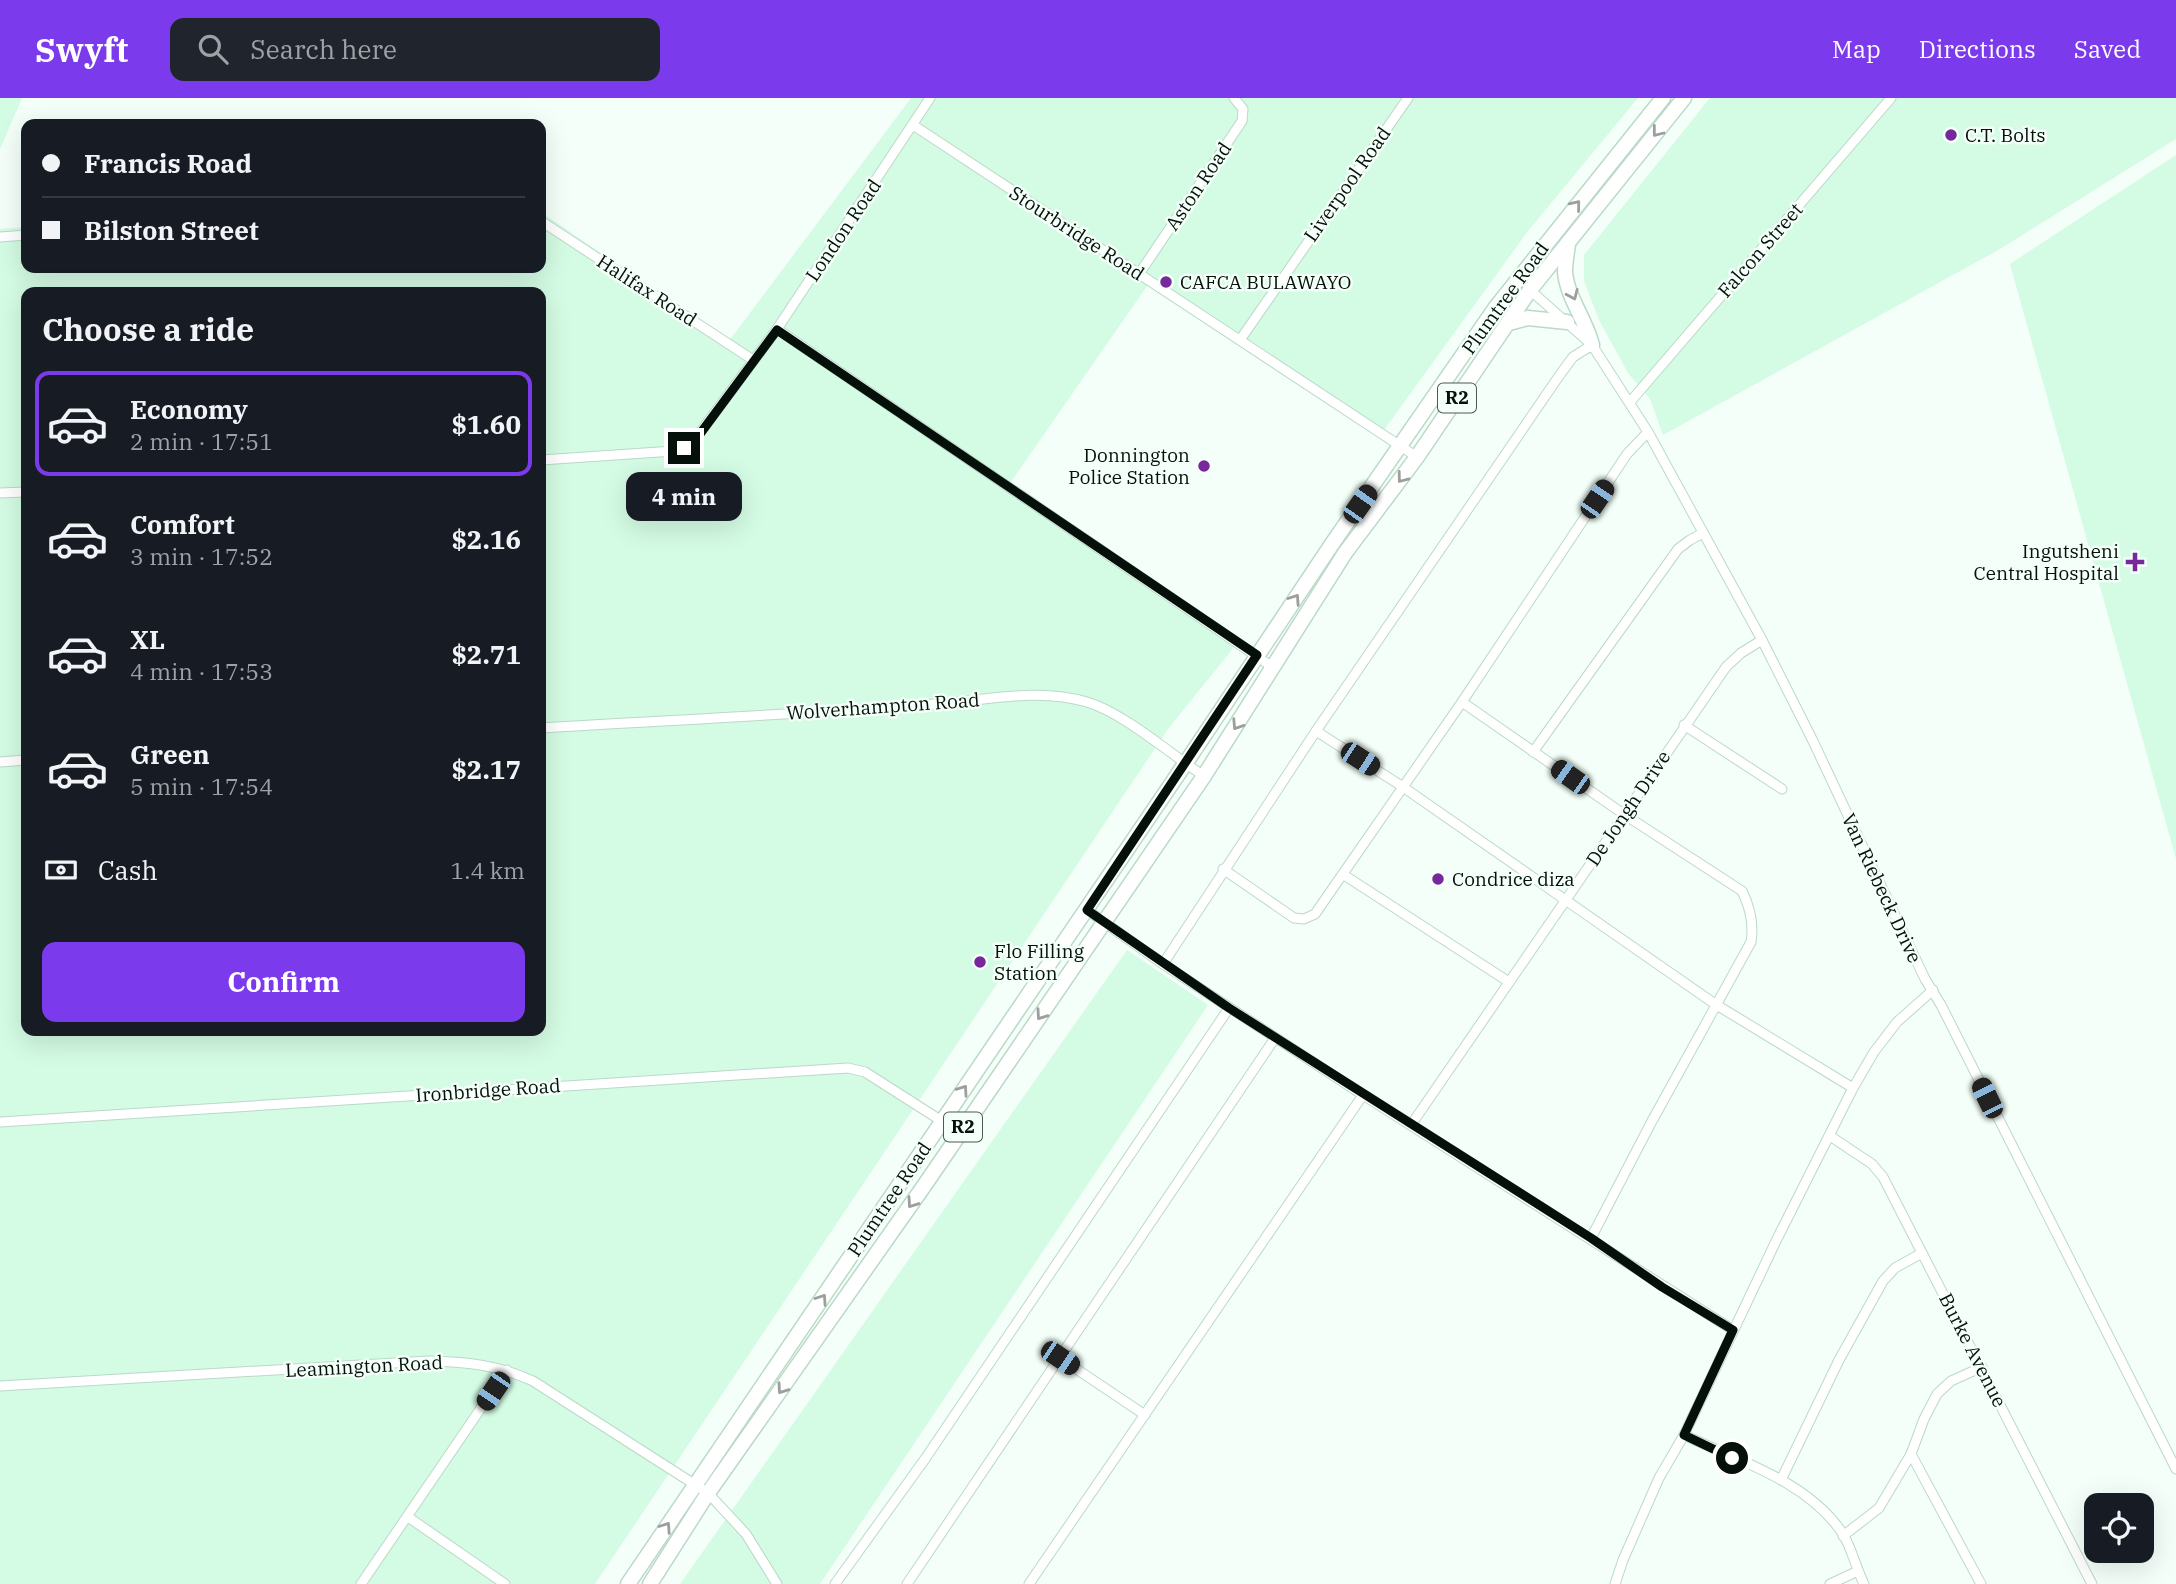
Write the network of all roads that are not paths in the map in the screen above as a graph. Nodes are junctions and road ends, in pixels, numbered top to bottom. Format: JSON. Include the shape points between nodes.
{"nodes":[{"id":1,"x":930,"y":98,"type":"edge"},
{"id":2,"x":1234,"y":98,"type":"edge"},
{"id":3,"x":1408,"y":98,"type":"edge"},
{"id":4,"x":1663,"y":98,"type":"edge"},
{"id":5,"x":1684,"y":98,"type":"edge"},
{"id":6,"x":1891,"y":98,"type":"edge"},
{"id":7,"x":913,"y":125,"type":"junction"},
{"id":8,"x":546,"y":224,"type":"edge"},
{"id":9,"x":21,"y":235,"type":"edge"},
{"id":10,"x":0,"y":237,"type":"edge"},
{"id":11,"x":1569,"y":242,"type":"junction"},
{"id":12,"x":1533,"y":258,"type":"junction"},
{"id":13,"x":1139,"y":274,"type":"junction"},
{"id":14,"x":1530,"y":290,"type":"junction"},
{"id":15,"x":1496,"y":307,"type":"junction"},
{"id":16,"x":1567,"y":322,"type":"junction"},
{"id":17,"x":1509,"y":323,"type":"junction"},
{"id":18,"x":777,"y":330,"type":"junction"},
{"id":19,"x":1240,"y":340,"type":"junction"},
{"id":20,"x":1592,"y":345,"type":"junction"},
{"id":21,"x":753,"y":359,"type":"junction"},
{"id":22,"x":1630,"y":402,"type":"junction"},
{"id":23,"x":1648,"y":432,"type":"junction"},
{"id":24,"x":1402,"y":445,"type":"junction"},
{"id":25,"x":1417,"y":457,"type":"junction"},
{"id":26,"x":546,"y":460,"type":"edge"},
{"id":27,"x":21,"y":492,"type":"edge"},
{"id":28,"x":0,"y":493,"type":"edge"},
{"id":29,"x":1703,"y":533,"type":"junction"},
{"id":30,"x":1762,"y":640,"type":"junction"},
{"id":31,"x":1257,"y":655,"type":"junction"},
{"id":32,"x":1274,"y":668,"type":"junction"},
{"id":33,"x":1462,"y":702,"type":"junction"},
{"id":34,"x":1685,"y":725,"type":"junction"},
{"id":35,"x":546,"y":728,"type":"edge"},
{"id":36,"x":1316,"y":731,"type":"junction"},
{"id":37,"x":1533,"y":752,"type":"junction"},
{"id":38,"x":21,"y":760,"type":"edge"},
{"id":39,"x":0,"y":762,"type":"edge"},
{"id":40,"x":1185,"y":764,"type":"junction"},
{"id":41,"x":1204,"y":776,"type":"junction"},
{"id":42,"x":1403,"y":787,"type":"junction"},
{"id":43,"x":1782,"y":789,"type":"dead end"},
{"id":44,"x":1625,"y":815,"type":"junction"},
{"id":45,"x":1223,"y":870,"type":"junction"},
{"id":46,"x":1344,"y":875,"type":"junction"},
{"id":47,"x":1566,"y":899,"type":"junction"},
{"id":48,"x":1087,"y":910,"type":"junction"},
{"id":49,"x":1104,"y":922,"type":"junction"},
{"id":50,"x":1163,"y":964,"type":"junction"},
{"id":51,"x":1509,"y":982,"type":"junction"},
{"id":52,"x":1933,"y":990,"type":"junction"},
{"id":53,"x":1716,"y":1004,"type":"junction"},
{"id":54,"x":1229,"y":1008,"type":"junction"},
{"id":55,"x":1275,"y":1038,"type":"junction"},
{"id":56,"x":1853,"y":1088,"type":"junction"},
{"id":57,"x":1363,"y":1095,"type":"junction"},
{"id":58,"x":942,"y":1120,"type":"junction"},
{"id":59,"x":0,"y":1122,"type":"edge"},
{"id":60,"x":1410,"y":1125,"type":"junction"},
{"id":61,"x":959,"y":1132,"type":"junction"},
{"id":62,"x":1830,"y":1136,"type":"junction"},
{"id":63,"x":1591,"y":1238,"type":"junction"},
{"id":64,"x":1922,"y":1253,"type":"junction"},
{"id":65,"x":1733,"y":1330,"type":"junction"},
{"id":66,"x":1060,"y":1358,"type":"junction"},
{"id":67,"x":1982,"y":1367,"type":"junction"},
{"id":68,"x":507,"y":1370,"type":"junction"},
{"id":69,"x":0,"y":1386,"type":"edge"},
{"id":70,"x":1145,"y":1415,"type":"junction"},
{"id":71,"x":1684,"y":1435,"type":"junction"},
{"id":72,"x":1911,"y":1454,"type":"junction"},
{"id":73,"x":2176,"y":1469,"type":"edge"},
{"id":74,"x":1780,"y":1480,"type":"junction"},
{"id":75,"x":695,"y":1484,"type":"junction"},
{"id":76,"x":708,"y":1493,"type":"junction"},
{"id":77,"x":408,"y":1517,"type":"junction"},
{"id":78,"x":1843,"y":1535,"type":"junction"},
{"id":79,"x":1858,"y":1571,"type":"junction"},
{"id":80,"x":1618,"y":1583,"type":"edge"},
{"id":81,"x":361,"y":1584,"type":"edge"},
{"id":82,"x":505,"y":1584,"type":"edge"},
{"id":83,"x":628,"y":1584,"type":"edge"},
{"id":84,"x":650,"y":1584,"type":"edge"},
{"id":85,"x":778,"y":1584,"type":"edge"},
{"id":86,"x":835,"y":1584,"type":"edge"},
{"id":87,"x":907,"y":1584,"type":"edge"},
{"id":88,"x":1029,"y":1584,"type":"edge"},
{"id":89,"x":1830,"y":1584,"type":"edge"},
{"id":90,"x":1864,"y":1584,"type":"edge"},
{"id":91,"x":1981,"y":1584,"type":"edge"},
{"id":92,"x":2092,"y":1584,"type":"edge"}],
"edges":[{"from":1,"to":7,"type":"street","name":"London Road"},
{"from":2,"to":13,"type":"street","name":"Aston Road","via":[[1243,109],[1242,121]]},
{"from":3,"to":19,"type":"street","name":"Liverpool Road"},
{"from":12,"to":4,"type":"highway","name":"Plumtree Road","number":"R2","one_way":true},
{"from":5,"to":11,"type":"highway","name":"Plumtree Road","number":"R2","one_way":true},
{"from":6,"to":22,"type":"street","name":"Falcon Street"},
{"from":7,"to":13,"type":"street","name":"Stourbridge Road"},
{"from":7,"to":18,"type":"street","name":"London Road"},
{"from":8,"to":21,"type":"street","name":"Halifax Road"},
{"from":9,"to":10,"type":"street"},
{"from":11,"to":14,"type":"highway","name":"Plumtree Road","number":"R2"},
{"from":11,"to":20,"type":"highway","one_way":true,"via":[[1567,283]]},
{"from":12,"to":14,"type":"highway"},
{"from":12,"to":15,"type":"highway","name":"Plumtree Road","number":"R2"},
{"from":13,"to":19,"type":"street","name":"Stourbridge Road"},
{"from":14,"to":15,"type":"highway"},
{"from":14,"to":16,"type":"street","name":"Van Riebeck Drive"},
{"from":14,"to":17,"type":"highway","name":"Plumtree Road","number":"R2"},
{"from":15,"to":24,"type":"highway","name":"Plumtree Road","number":"R2"},
{"from":16,"to":17,"type":"highway","via":[[1528,318]]},
{"from":16,"to":20,"type":"street","name":"Van Riebeck Drive"},
{"from":17,"to":25,"type":"highway","name":"Plumtree Road","number":"R2"},
{"from":18,"to":21,"type":"street","name":"London Road"},
{"from":18,"to":31,"type":"street"},
{"from":19,"to":24,"type":"street","name":"Stourbridge Road"},
{"from":20,"to":22,"type":"street","name":"Van Riebeck Drive"},
{"from":20,"to":36,"type":"street","via":[[1573,357],[1559,376]]},
{"from":21,"to":26,"type":"street","name":"London Road","via":[[694,442],[684,448]]},
{"from":22,"to":23,"type":"street","name":"Van Riebeck Drive"},
{"from":23,"to":29,"type":"street","name":"Van Riebeck Drive"},
{"from":23,"to":33,"type":"street","via":[[1627,454]]},
{"from":24,"to":25,"type":"street","name":"Stourbridge Road"},
{"from":31,"to":24,"type":"highway","name":"Plumtree Road","number":"R2","one_way":true},
{"from":25,"to":32,"type":"highway","name":"Plumtree Road","number":"R2","one_way":true,"via":[[1345,553]]},
{"from":27,"to":28,"type":"street"},
{"from":29,"to":30,"type":"street","name":"Van Riebeck Drive"},
{"from":29,"to":37,"type":"street","via":[[1678,549]]},
{"from":30,"to":34,"type":"street","name":"De Jongh Drive","via":[[1726,667]]},
{"from":30,"to":52,"type":"street","name":"Van Riebeck Drive"},
{"from":31,"to":32,"type":"street"},
{"from":31,"to":40,"type":"highway","name":"Plumtree Road","number":"R2"},
{"from":32,"to":41,"type":"highway","name":"Plumtree Road","number":"R2","one_way":true},
{"from":33,"to":37,"type":"street"},
{"from":33,"to":42,"type":"street"},
{"from":34,"to":43,"type":"street"},
{"from":34,"to":44,"type":"street","name":"De Jongh Drive"},
{"from":35,"to":40,"type":"street","name":"Wolverhampton Road","via":[[1032,695],[1067,697],[1111,712]]},
{"from":36,"to":42,"type":"street"},
{"from":36,"to":45,"type":"street"},
{"from":37,"to":44,"type":"street"},
{"from":38,"to":39,"type":"street"},
{"from":40,"to":41,"type":"street","name":"Wolverhampton Road"},
{"from":40,"to":48,"type":"highway","name":"Plumtree Road","number":"R2"},
{"from":41,"to":49,"type":"highway","name":"Plumtree Road","number":"R2"},
{"from":42,"to":46,"type":"street"},
{"from":42,"to":47,"type":"street"},
{"from":44,"to":47,"type":"street","name":"De Jongh Drive"},
{"from":44,"to":53,"type":"street","via":[[1742,891],[1749,904],[1751,942]]},
{"from":45,"to":46,"type":"street","via":[[1299,919],[1315,914]]},
{"from":45,"to":50,"type":"street"},
{"from":46,"to":51,"type":"street"},
{"from":47,"to":51,"type":"street","name":"De Jongh Drive"},
{"from":47,"to":53,"type":"street"},
{"from":48,"to":49,"type":"street"},
{"from":58,"to":48,"type":"highway","name":"Plumtree Road","number":"R2","one_way":true},
{"from":49,"to":50,"type":"street"},
{"from":49,"to":61,"type":"highway","name":"Plumtree Road","number":"R2","one_way":true},
{"from":50,"to":54,"type":"street"},
{"from":51,"to":60,"type":"street","name":"De Jongh Drive"},
{"from":52,"to":56,"type":"street","via":[[1897,1022]]},
{"from":52,"to":73,"type":"street","name":"Van Riebeck Drive"},
{"from":53,"to":56,"type":"street"},
{"from":53,"to":63,"type":"street"},
{"from":54,"to":55,"type":"street"},
{"from":54,"to":86,"type":"street","via":[[925,1459]]},
{"from":55,"to":57,"type":"street"},
{"from":55,"to":66,"type":"street"},
{"from":56,"to":62,"type":"street"},
{"from":57,"to":60,"type":"street"},
{"from":57,"to":70,"type":"street"},
{"from":58,"to":59,"type":"street","name":"Ironbridge Road","via":[[865,1072],[848,1068]]},
{"from":58,"to":61,"type":"street","name":"Ironbridge Road"},
{"from":75,"to":58,"type":"highway","name":"Plumtree Road","number":"R2","one_way":true},
{"from":60,"to":63,"type":"street"},
{"from":61,"to":76,"type":"highway","name":"Plumtree Road","number":"R2","one_way":true},
{"from":62,"to":64,"type":"street","name":"Burke Avenue","via":[[1872,1164],[1883,1177]]},
{"from":62,"to":65,"type":"street"},
{"from":63,"to":65,"type":"street"},
{"from":64,"to":67,"type":"street","name":"Burke Avenue"},
{"from":64,"to":74,"type":"street","via":[[1895,1268],[1883,1281]]},
{"from":65,"to":71,"type":"street"},
{"from":66,"to":70,"type":"street"},
{"from":66,"to":87,"type":"street"},
{"from":67,"to":72,"type":"street","via":[[1951,1381],[1937,1394]]},
{"from":67,"to":92,"type":"street","name":"Burke Avenue"},
{"from":68,"to":69,"type":"street","name":"Leamington Road","via":[[478,1363],[429,1362]]},
{"from":68,"to":75,"type":"street","name":"Leamington Road","via":[[533,1381]]},
{"from":68,"to":77,"type":"street"},
{"from":70,"to":88,"type":"street"},
{"from":71,"to":74,"type":"street"},
{"from":71,"to":80,"type":"street","via":[[1659,1478],[1623,1560]]},
{"from":72,"to":78,"type":"street","via":[[1879,1508]]},
{"from":72,"to":91,"type":"street"},
{"from":74,"to":78,"type":"street","via":[[1819,1505]]},
{"from":75,"to":76,"type":"street","name":"Leamington Road"},
{"from":83,"to":75,"type":"highway","name":"Plumtree Road","number":"R2","one_way":true},
{"from":76,"to":84,"type":"highway","name":"Plumtree Road","number":"R2"},
{"from":76,"to":85,"type":"street","name":"Leamington Road","via":[[746,1534]]},
{"from":77,"to":81,"type":"street"},
{"from":77,"to":82,"type":"street"},
{"from":78,"to":79,"type":"street"},
{"from":79,"to":89,"type":"street"},
{"from":79,"to":90,"type":"street"}]}
